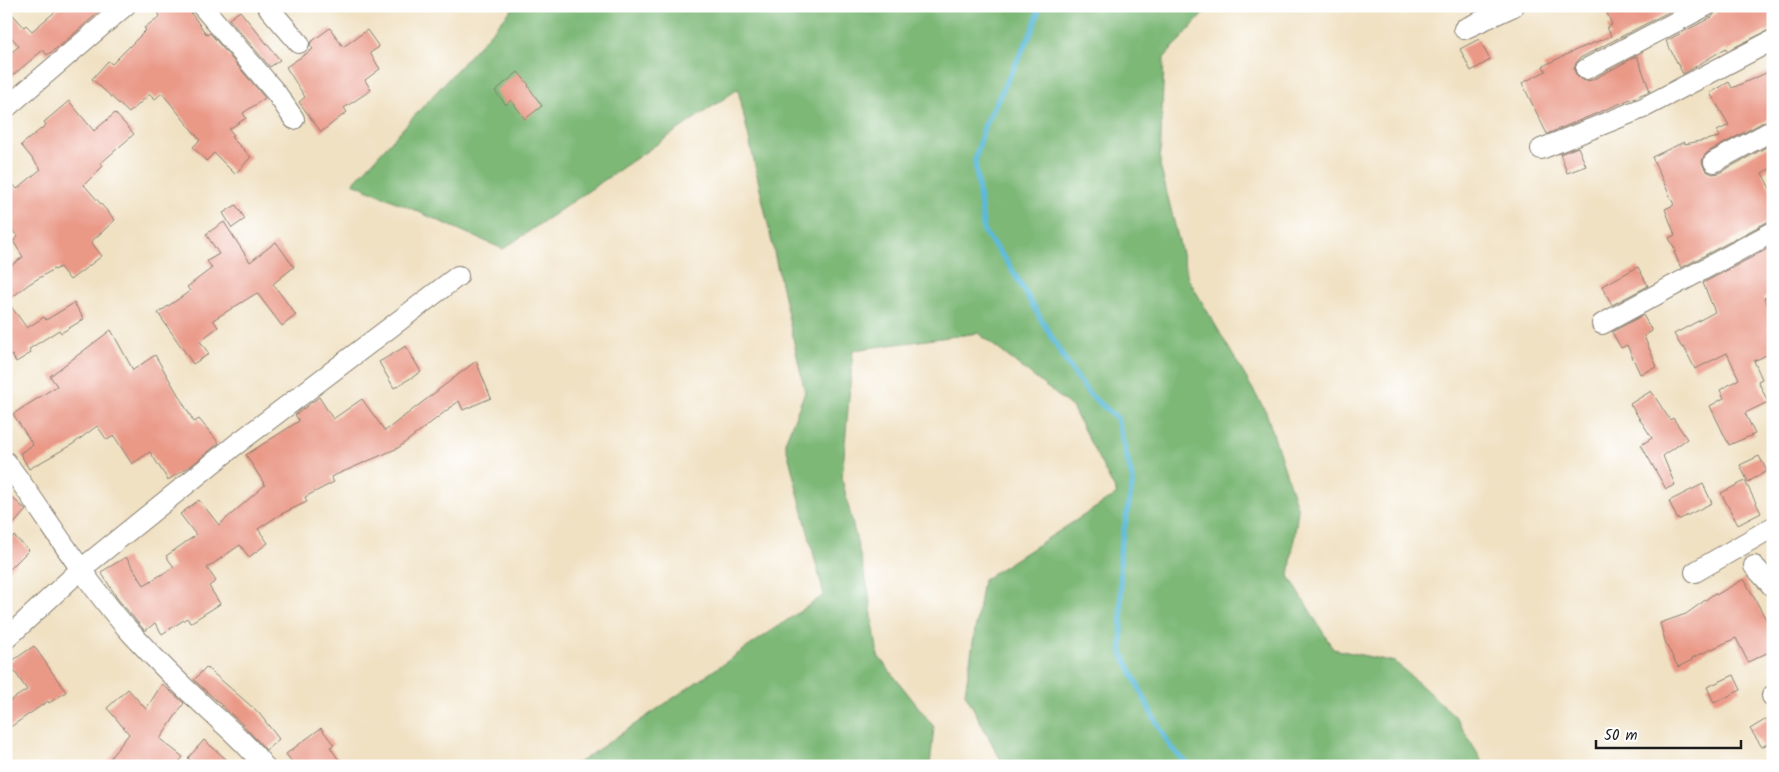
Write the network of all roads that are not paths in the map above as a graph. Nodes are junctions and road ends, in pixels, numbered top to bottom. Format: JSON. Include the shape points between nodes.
{"nodes":[{"id":1,"x":126,"y":6,"type":"edge"},
{"id":2,"x":202,"y":6,"type":"edge"},
{"id":3,"x":267,"y":6,"type":"edge"},
{"id":4,"x":1514,"y":6,"type":"edge"},
{"id":5,"x":1706,"y":6,"type":"edge"},
{"id":6,"x":1464,"y":29,"type":"dead end"},
{"id":7,"x":1773,"y":40,"type":"edge"},
{"id":8,"x":299,"y":43,"type":"dead end"},
{"id":9,"x":1586,"y":69,"type":"dead end"},
{"id":10,"x":6,"y":108,"type":"edge"},
{"id":11,"x":294,"y":119,"type":"dead end"},
{"id":12,"x":1773,"y":130,"type":"edge"},
{"id":13,"x":1541,"y":149,"type":"dead end"},
{"id":14,"x":1714,"y":162,"type":"dead end"},
{"id":15,"x":1773,"y":232,"type":"edge"},
{"id":16,"x":458,"y":276,"type":"dead end"},
{"id":17,"x":1602,"y":324,"type":"dead end"},
{"id":18,"x":6,"y":462,"type":"edge"},
{"id":19,"x":1773,"y":527,"type":"edge"},
{"id":20,"x":1754,"y":566,"type":"dead end"},
{"id":21,"x":80,"y":570,"type":"junction"},
{"id":22,"x":1695,"y":572,"type":"dead end"},
{"id":23,"x":1773,"y":587,"type":"edge"},
{"id":24,"x":6,"y":639,"type":"edge"},
{"id":25,"x":264,"y":766,"type":"edge"}],
"edges":[{"from":1,"to":10,"type":"street"},
{"from":2,"to":11,"type":"street","via":[[277,94]]},
{"from":3,"to":8,"type":"street"},
{"from":4,"to":6,"type":"street"},
{"from":5,"to":9,"type":"street"},
{"from":7,"to":13,"type":"street","via":[[1643,108]]},
{"from":12,"to":14,"type":"street"},
{"from":15,"to":17,"type":"street"},
{"from":16,"to":21,"type":"street","via":[[234,446]]},
{"from":18,"to":21,"type":"street"},
{"from":19,"to":22,"type":"street"},
{"from":20,"to":23,"type":"street"},
{"from":21,"to":24,"type":"street"},
{"from":21,"to":25,"type":"street","via":[[133,635]]}]}
